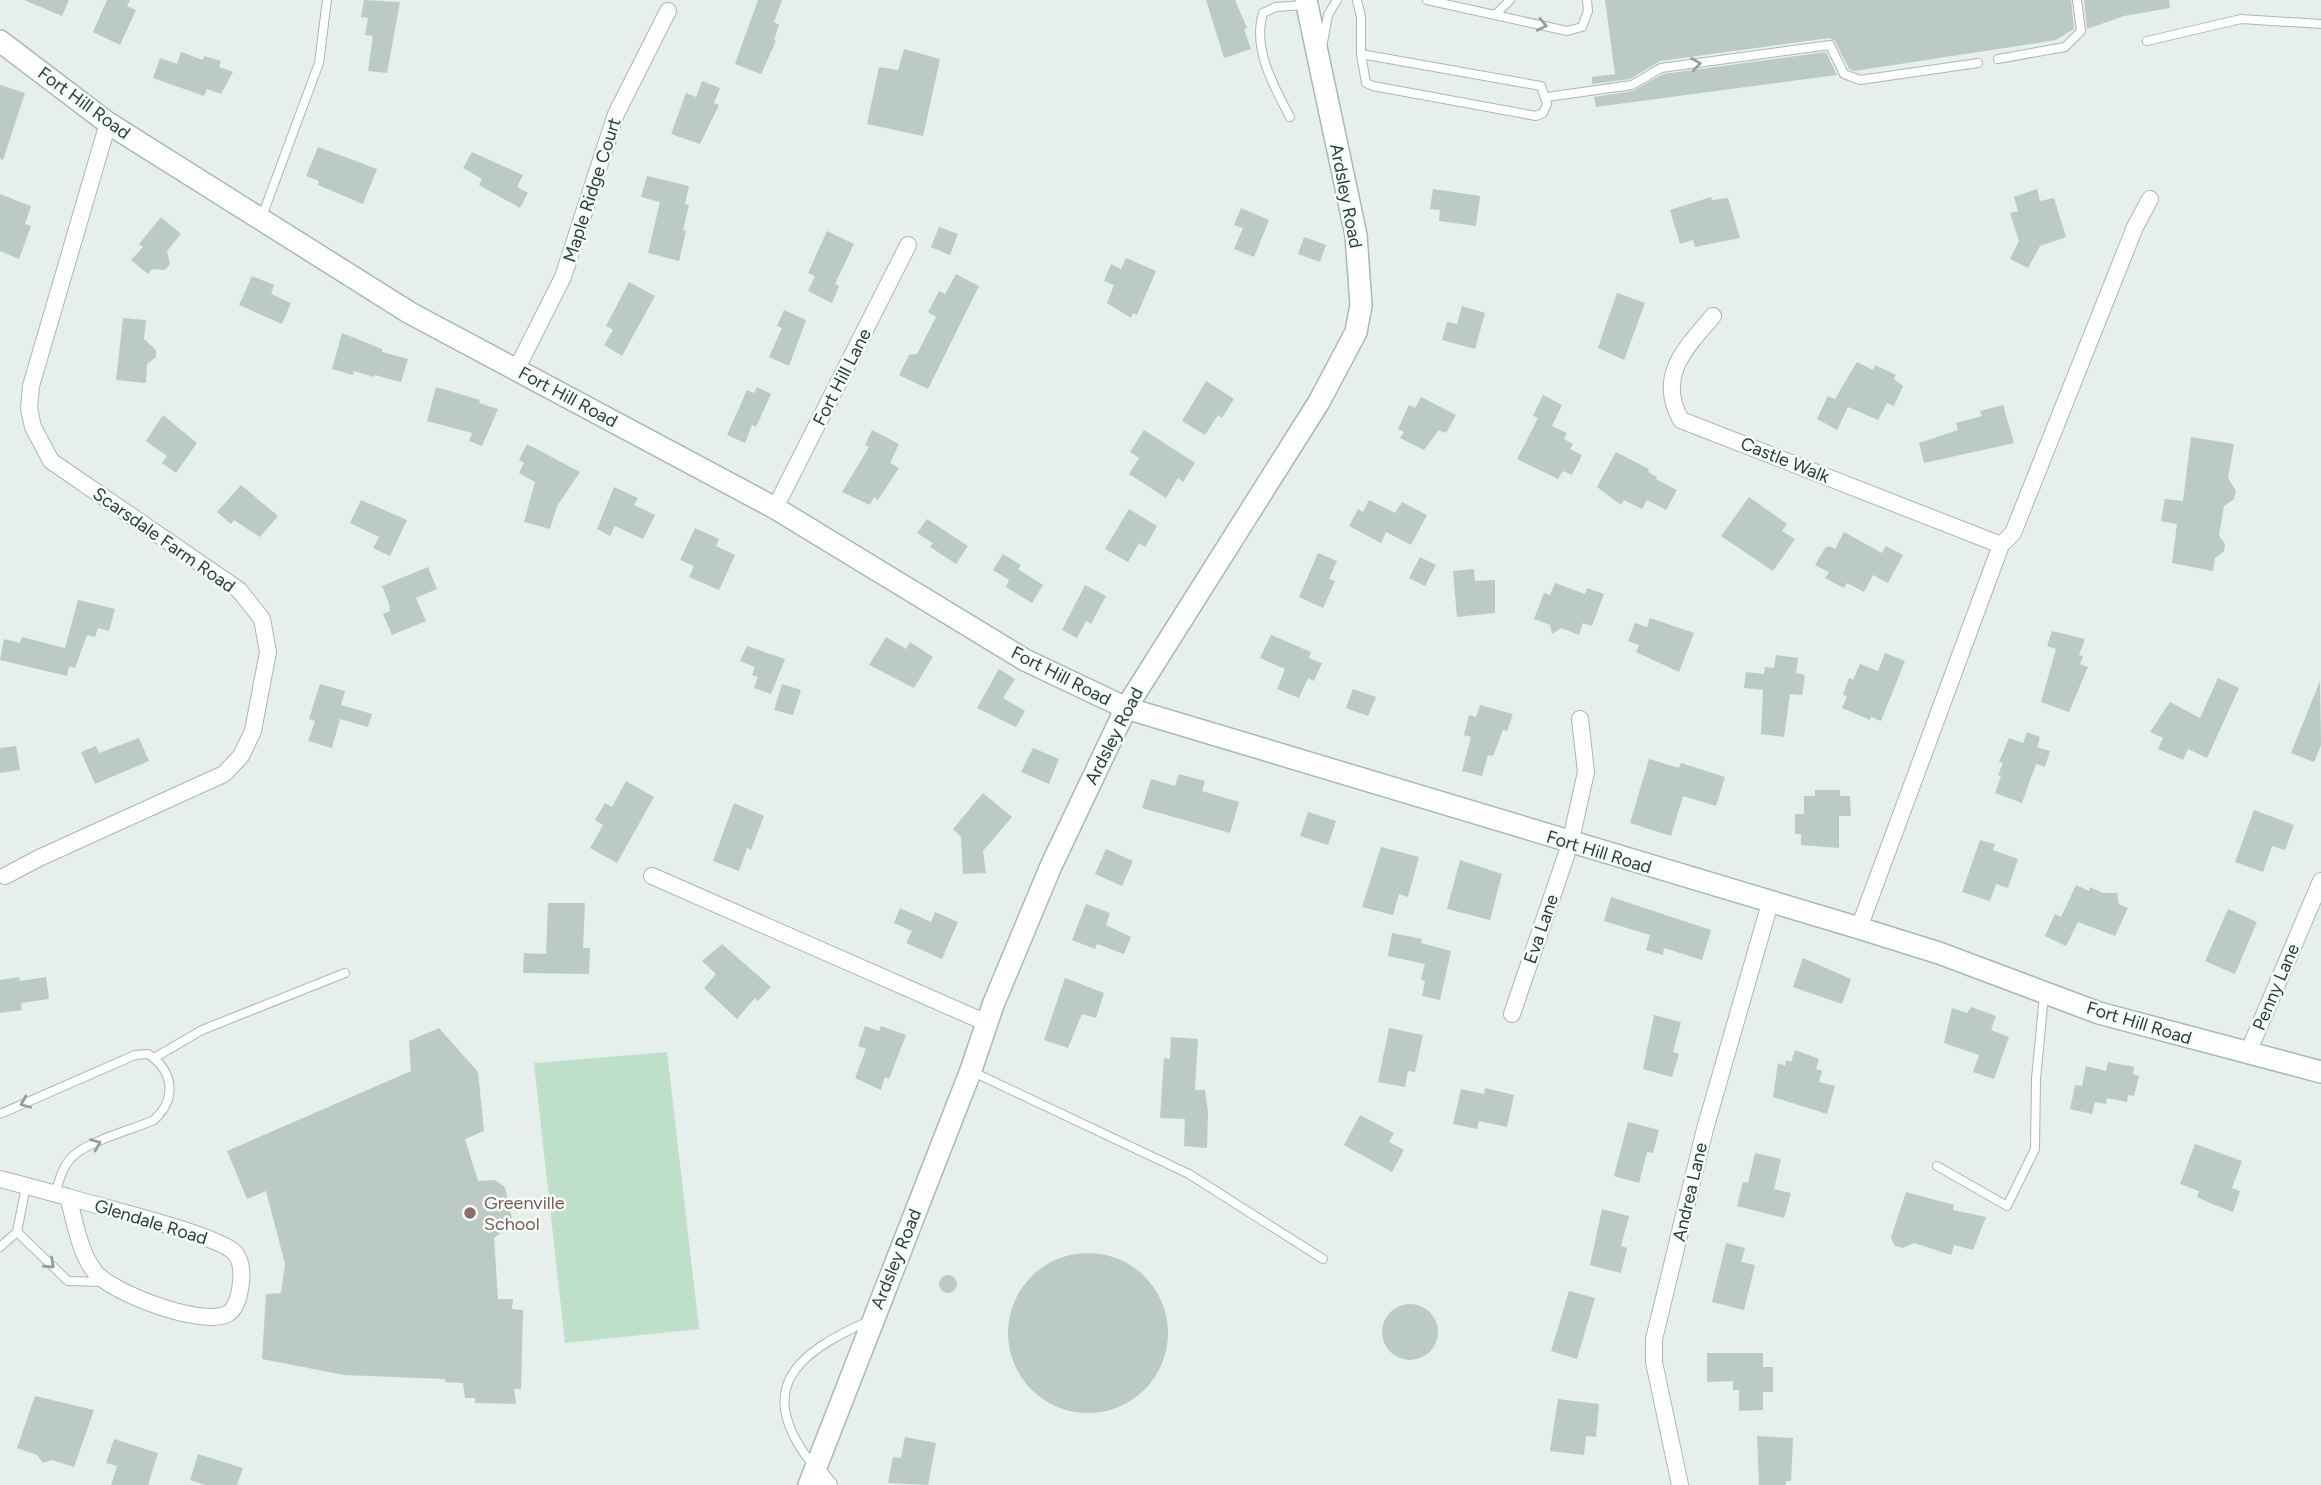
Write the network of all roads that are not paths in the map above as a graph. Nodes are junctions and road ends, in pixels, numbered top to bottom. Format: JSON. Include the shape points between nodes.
{"nodes":[{"id":1,"x":327,"y":0,"type":"edge"},
{"id":2,"x":1337,"y":0,"type":"edge"},
{"id":3,"x":1357,"y":0,"type":"edge"},
{"id":4,"x":1427,"y":0,"type":"edge"},
{"id":5,"x":1510,"y":0,"type":"edge"},
{"id":6,"x":1587,"y":0,"type":"edge"},
{"id":7,"x":2077,"y":0,"type":"edge"},
{"id":8,"x":1306,"y":2,"type":"edge"},
{"id":9,"x":668,"y":11,"type":"dead end"},
{"id":10,"x":1495,"y":15,"type":"junction"},
{"id":11,"x":2321,"y":24,"type":"edge"},
{"id":12,"x":0,"y":41,"type":"edge"},
{"id":13,"x":2147,"y":41,"type":"dead end"},
{"id":14,"x":1361,"y":54,"type":"junction"},
{"id":15,"x":1998,"y":59,"type":"dead end"},
{"id":16,"x":1978,"y":63,"type":"dead end"},
{"id":17,"x":1318,"y":66,"type":"junction"},
{"id":18,"x":1547,"y":97,"type":"junction"},
{"id":19,"x":1290,"y":117,"type":"dead end"},
{"id":20,"x":108,"y":123,"type":"junction"},
{"id":21,"x":2150,"y":199,"type":"dead end"},
{"id":22,"x":261,"y":219,"type":"junction"},
{"id":23,"x":908,"y":245,"type":"dead end"},
{"id":24,"x":1713,"y":316,"type":"dead end"},
{"id":25,"x":516,"y":370,"type":"junction"},
{"id":26,"x":775,"y":509,"type":"junction"},
{"id":27,"x":2001,"y":545,"type":"junction"},
{"id":28,"x":1126,"y":708,"type":"junction"},
{"id":29,"x":1580,"y":719,"type":"dead end"},
{"id":30,"x":1570,"y":844,"type":"junction"},
{"id":31,"x":5,"y":876,"type":"dead end"},
{"id":32,"x":652,"y":876,"type":"dead end"},
{"id":33,"x":2321,"y":881,"type":"edge"},
{"id":34,"x":1770,"y":903,"type":"junction"},
{"id":35,"x":1859,"y":928,"type":"junction"},
{"id":36,"x":345,"y":974,"type":"dead end"},
{"id":37,"x":2044,"y":992,"type":"junction"},
{"id":38,"x":1513,"y":1014,"type":"dead end"},
{"id":39,"x":988,"y":1023,"type":"junction"},
{"id":40,"x":2248,"y":1055,"type":"junction"},
{"id":41,"x":154,"y":1058,"type":"junction"},
{"id":42,"x":971,"y":1070,"type":"junction"},
{"id":43,"x":2321,"y":1072,"type":"edge"},
{"id":44,"x":0,"y":1114,"type":"edge"},
{"id":45,"x":1937,"y":1166,"type":"dead end"},
{"id":46,"x":0,"y":1179,"type":"edge"},
{"id":47,"x":26,"y":1186,"type":"junction"},
{"id":48,"x":61,"y":1195,"type":"junction"},
{"id":49,"x":17,"y":1232,"type":"junction"},
{"id":50,"x":0,"y":1247,"type":"edge"},
{"id":51,"x":1323,"y":1259,"type":"dead end"},
{"id":52,"x":105,"y":1282,"type":"junction"},
{"id":53,"x":872,"y":1320,"type":"junction"},
{"id":54,"x":812,"y":1477,"type":"edge"},
{"id":55,"x":829,"y":1485,"type":"edge"},
{"id":56,"x":1680,"y":1485,"type":"edge"}],
"edges":[{"from":1,"to":22,"type":"lane","via":[[319,63]]},
{"from":2,"to":17,"type":"lane","via":[[1328,15]]},
{"from":3,"to":14,"type":"lane"},
{"from":4,"to":10,"type":"lane"},
{"from":5,"to":10,"type":"lane"},
{"from":10,"to":6,"type":"lane","one_way":true,"via":[[1567,31],[1582,27]]},
{"from":7,"to":15,"type":"lane","via":[[2081,31],[2065,47]]},
{"from":8,"to":17,"type":"street","name":"Ardsley Road"},
{"from":8,"to":19,"type":"lane","via":[[1263,13],[1260,24],[1270,77]]},
{"from":9,"to":25,"type":"street","name":"Maple Ridge Court","via":[[616,114],[563,278]]},
{"from":11,"to":13,"type":"lane","via":[[2241,19]]},
{"from":12,"to":20,"type":"street","name":"Fort Hill Road"},
{"from":14,"to":18,"type":"lane","via":[[1541,86]]},
{"from":14,"to":18,"type":"lane","via":[[1366,83],[1373,86],[1536,116],[1543,113]]},
{"from":18,"to":16,"type":"lane","one_way":true,"via":[[1632,85],[1661,68],[1830,45],[1844,75],[1860,80]]},
{"from":17,"to":28,"type":"street","name":"Ardsley Road","via":[[1356,235],[1361,305],[1356,332],[1319,402]]},
{"from":20,"to":22,"type":"street","name":"Fort Hill Road"},
{"from":20,"to":31,"type":"street","name":"Scarsdale Farm Road","via":[[31,386],[33,427],[51,461],[239,590],[262,619],[268,652],[253,731],[241,756],[224,774]]},
{"from":21,"to":27,"type":"street","via":[[2135,226],[2013,533]]},
{"from":22,"to":25,"type":"street","name":"Fort Hill Road","via":[[410,313]]},
{"from":23,"to":26,"type":"street","name":"Fort Hill Lane"},
{"from":24,"to":27,"type":"street","name":"Castle Walk","via":[[1679,356],[1671,402],[1681,419]]},
{"from":25,"to":26,"type":"street","name":"Fort Hill Road"},
{"from":26,"to":28,"type":"street","name":"Fort Hill Road","via":[[1025,660]]},
{"from":27,"to":35,"type":"street"},
{"from":28,"to":30,"type":"street","name":"Fort Hill Road"},
{"from":28,"to":39,"type":"street","name":"Ardsley Road","via":[[1051,866]]},
{"from":29,"to":30,"type":"street","name":"Eva Lane","via":[[1586,772]]},
{"from":30,"to":34,"type":"street","name":"Fort Hill Road"},
{"from":30,"to":38,"type":"street","name":"Eva Lane"},
{"from":32,"to":39,"type":"street"},
{"from":33,"to":40,"type":"street","name":"Penny Lane"},
{"from":34,"to":35,"type":"street","name":"Fort Hill Road"},
{"from":34,"to":56,"type":"street","name":"Andrea Lane","via":[[1705,1129],[1654,1339],[1654,1362]]},
{"from":35,"to":37,"type":"street","name":"Fort Hill Road"},
{"from":36,"to":41,"type":"lane","via":[[202,1030]]},
{"from":37,"to":40,"type":"street","name":"Fort Hill Road","via":[[2099,1013]]},
{"from":37,"to":45,"type":"lane","via":[[2035,1149],[2007,1206]]},
{"from":39,"to":42,"type":"street","name":"Ardsley Road"},
{"from":40,"to":43,"type":"street","name":"Fort Hill Road"},
{"from":41,"to":44,"type":"lane","one_way":true,"via":[[135,1055]]},
{"from":48,"to":41,"type":"lane","one_way":true,"via":[[62,1171],[72,1157],[163,1113],[170,1101],[170,1087],[167,1073]]},
{"from":42,"to":51,"type":"lane","via":[[1189,1174]]},
{"from":42,"to":53,"type":"street","name":"Ardsley Road"},
{"from":46,"to":47,"type":"street","name":"Glendale Road"},
{"from":47,"to":48,"type":"street","name":"Glendale Road"},
{"from":47,"to":49,"type":"lane"},
{"from":48,"to":52,"type":"street","name":"Glendale Road","via":[[84,1253]]},
{"from":48,"to":52,"type":"street","name":"Glendale Road","via":[[213,1241],[235,1253],[243,1269],[233,1310],[225,1316],[166,1309]]},
{"from":49,"to":50,"type":"lane"},
{"from":49,"to":52,"type":"lane","one_way":true,"via":[[68,1281]]},
{"from":53,"to":54,"type":"street","name":"Ardsley Road"},
{"from":53,"to":54,"type":"lane","via":[[812,1350],[799,1362],[789,1385],[783,1404],[785,1420]]},
{"from":54,"to":55,"type":"street"}]}
